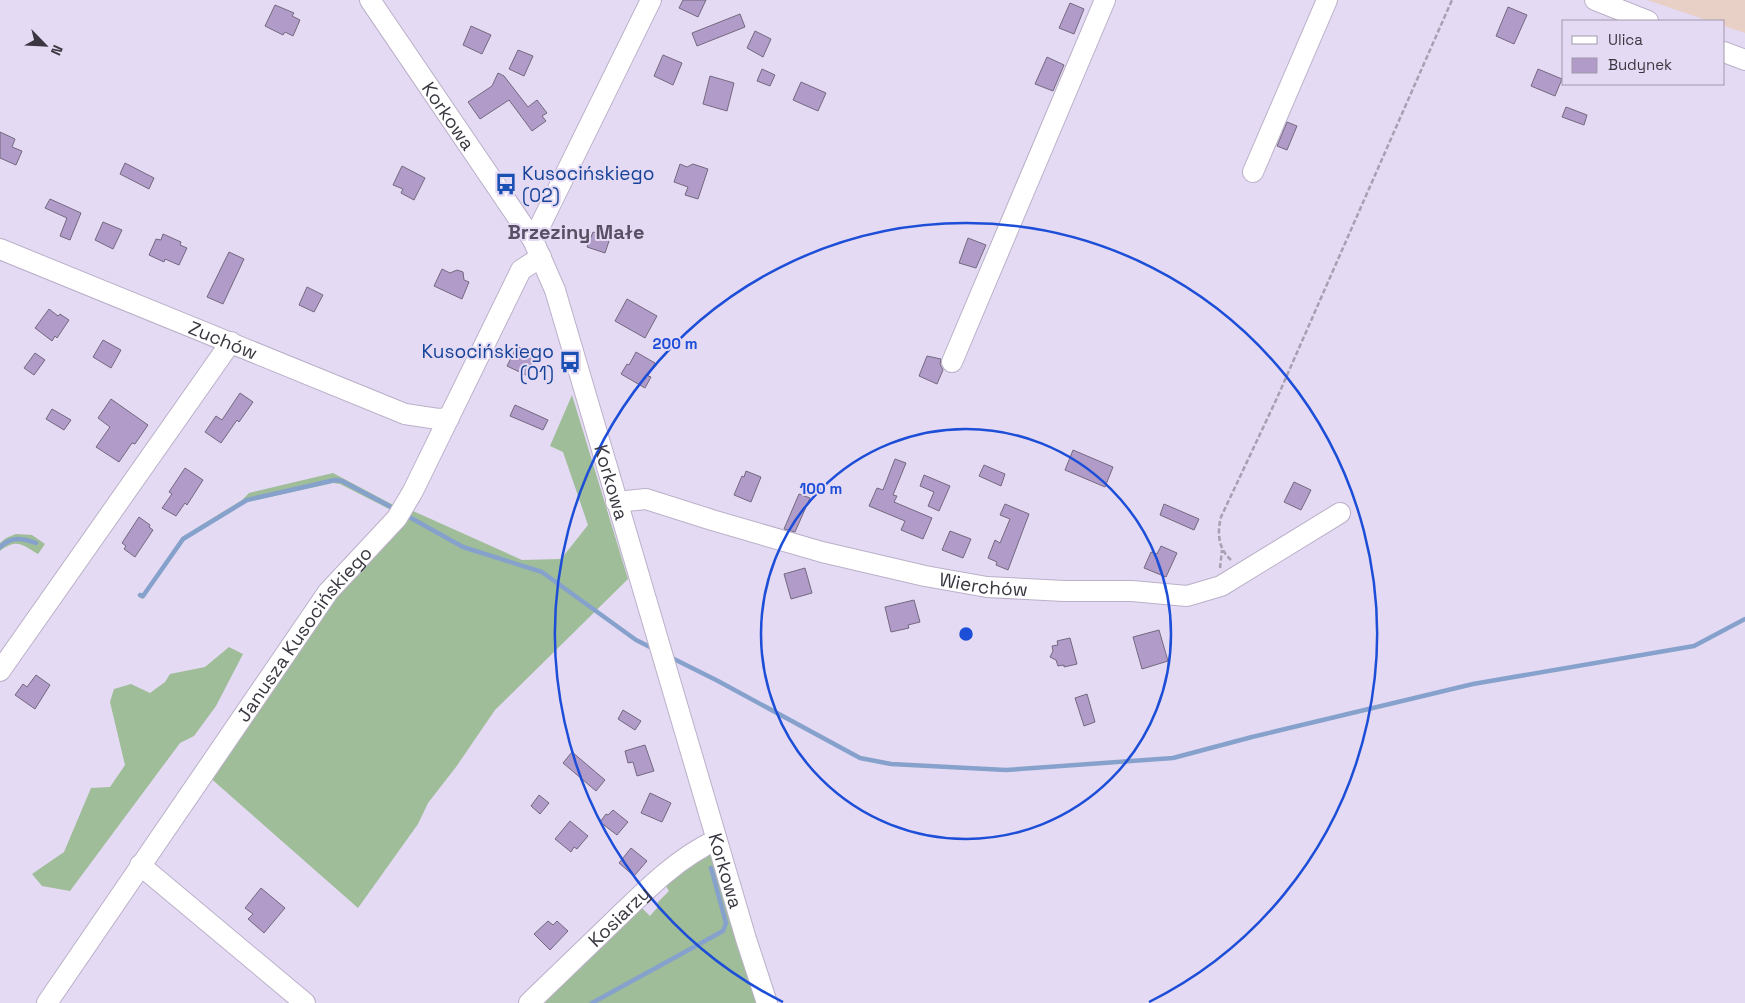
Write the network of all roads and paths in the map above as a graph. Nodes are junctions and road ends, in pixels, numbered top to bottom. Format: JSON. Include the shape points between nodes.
{"nodes":[{"id":1,"x":370,"y":0,"type":"edge"},
{"id":2,"x":651,"y":0,"type":"edge"},
{"id":3,"x":1105,"y":0,"type":"edge"},
{"id":4,"x":1327,"y":0,"type":"edge"},
{"id":5,"x":1452,"y":0,"type":"edge"},
{"id":6,"x":1595,"y":0,"type":"edge"},
{"id":7,"x":1645,"y":20,"type":"edge"},
{"id":8,"x":1725,"y":52,"type":"edge"},
{"id":9,"x":1745,"y":60,"type":"edge"},
{"id":10,"x":1253,"y":172,"type":"dead end"},
{"id":11,"x":537,"y":248,"type":"junction"},
{"id":12,"x":0,"y":249,"type":"edge"},
{"id":13,"x":231,"y":342,"type":"junction"},
{"id":14,"x":952,"y":362,"type":"dead end"},
{"id":15,"x":449,"y":418,"type":"junction"},
{"id":16,"x":616,"y":502,"type":"junction"},
{"id":17,"x":1340,"y":513,"type":"dead end"},
{"id":18,"x":1253,"y":566,"type":"junction"},
{"id":19,"x":0,"y":671,"type":"edge"},
{"id":20,"x":716,"y":840,"type":"junction"},
{"id":21,"x":140,"y":865,"type":"junction"},
{"id":22,"x":47,"y":1003,"type":"edge"},
{"id":23,"x":305,"y":1003,"type":"edge"},
{"id":24,"x":529,"y":1003,"type":"edge"},
{"id":25,"x":767,"y":1003,"type":"edge"}],
"edges":[{"from":1,"to":11,"type":"street","name":"Korkowa"},
{"from":2,"to":11,"type":"street","name":"Janusza Kusocińskiego"},
{"from":3,"to":14,"type":"street"},
{"from":4,"to":10,"type":"street"},
{"from":5,"to":18,"type":"path","via":[[1281,389],[1221,516],[1218,526],[1222,550],[1236,563]]},
{"from":6,"to":7,"type":"street"},
{"from":8,"to":9,"type":"street"},
{"from":11,"to":15,"type":"street","name":"Janusza Kusocińskiego","via":[[521,270]]},
{"from":11,"to":16,"type":"street","name":"Korkowa","via":[[555,290]]},
{"from":12,"to":13,"type":"street","name":"Zuchów"},
{"from":13,"to":15,"type":"street","name":"Zuchów","via":[[405,414]]},
{"from":13,"to":19,"type":"street"},
{"from":15,"to":21,"type":"street","name":"Janusza Kusocińskiego","via":[[397,518],[328,592]]},
{"from":16,"to":18,"type":"street","name":"Wierchów","via":[[646,499],[822,552],[986,587],[1132,591],[1187,596],[1221,586]]},
{"from":16,"to":20,"type":"street","name":"Korkowa"},
{"from":17,"to":18,"type":"street","name":"Wierchów"},
{"from":20,"to":24,"type":"street","name":"Kosiarzy","via":[[679,861],[650,886]]},
{"from":20,"to":25,"type":"street","name":"Korkowa"},
{"from":21,"to":22,"type":"street","name":"Janusza Kusocińskiego"},
{"from":21,"to":23,"type":"street"}]}
